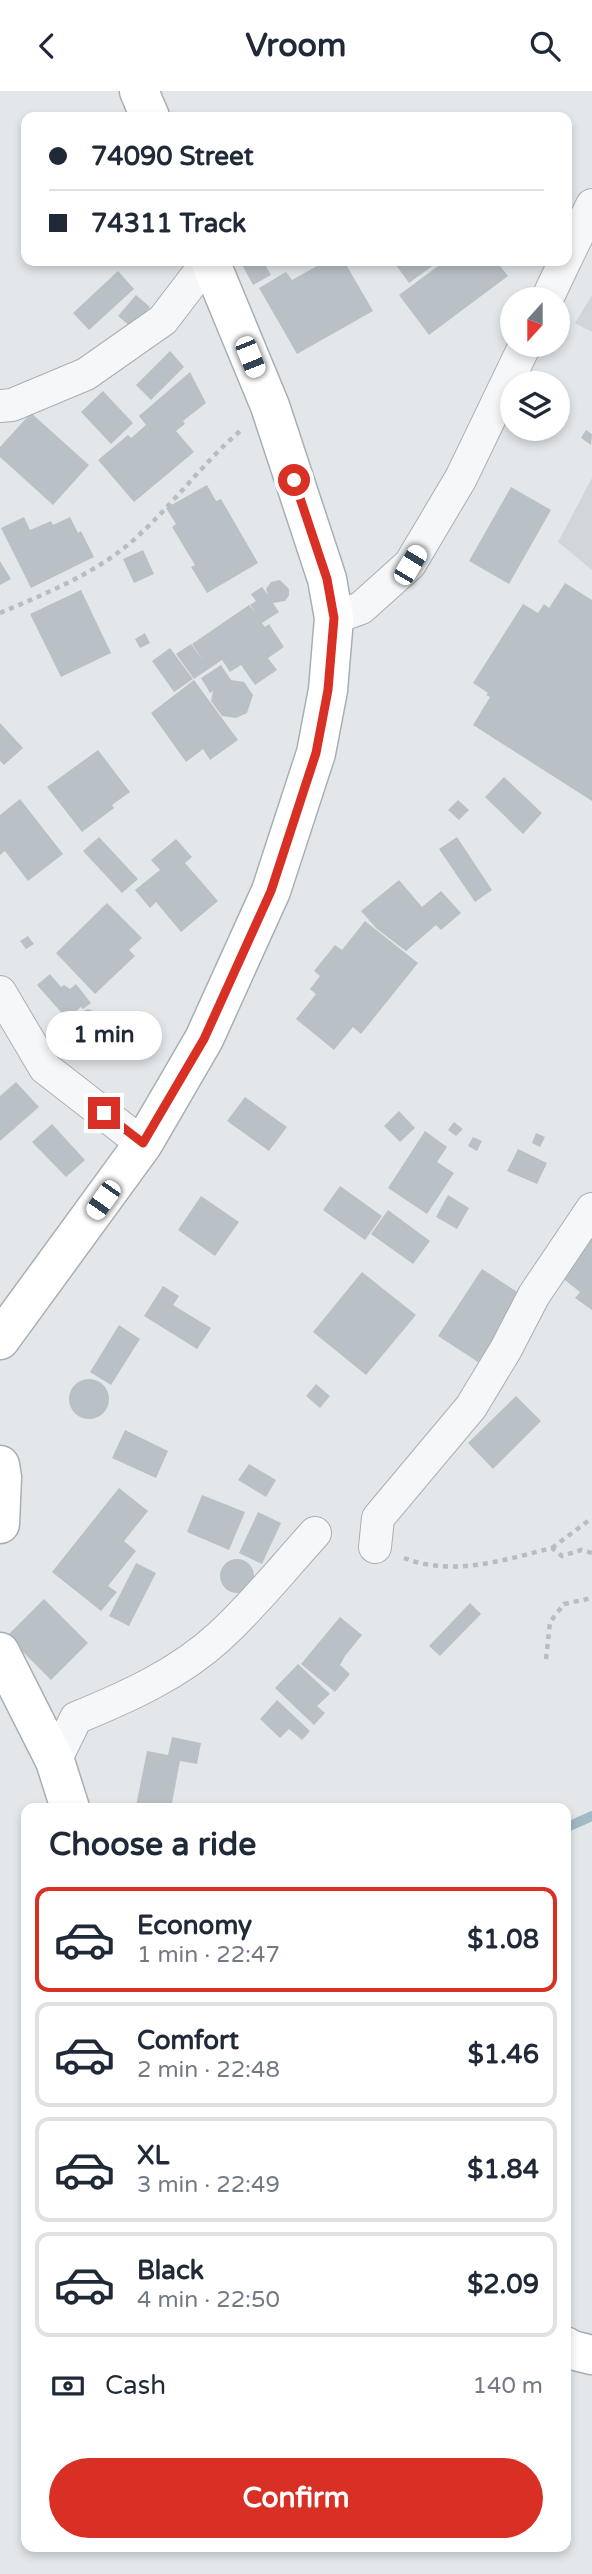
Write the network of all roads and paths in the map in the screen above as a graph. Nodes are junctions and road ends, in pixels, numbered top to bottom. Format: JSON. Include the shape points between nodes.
{"nodes":[{"id":1,"x":139,"y":91,"type":"edge"},
{"id":2,"x":148,"y":112,"type":"edge"},
{"id":3,"x":592,"y":205,"type":"edge"},
{"id":4,"x":572,"y":247,"type":"edge"},
{"id":5,"x":205,"y":266,"type":"edge"},
{"id":6,"x":211,"y":266,"type":"edge"},
{"id":7,"x":563,"y":266,"type":"edge"},
{"id":8,"x":553,"y":287,"type":"edge"},
{"id":9,"x":519,"y":357,"type":"edge"},
{"id":10,"x":0,"y":406,"type":"edge"},
{"id":11,"x":270,"y":406,"type":"junction"},
{"id":12,"x":0,"y":613,"type":"edge"},
{"id":13,"x":334,"y":618,"type":"junction"},
{"id":14,"x":0,"y":992,"type":"edge"},
{"id":15,"x":143,"y":1143,"type":"junction"},
{"id":16,"x":592,"y":1209,"type":"edge"},
{"id":17,"x":0,"y":1341,"type":"edge"},
{"id":18,"x":0,"y":1465,"type":"edge"},
{"id":19,"x":592,"y":1518,"type":"edge"},
{"id":20,"x":0,"y":1524,"type":"edge"},
{"id":21,"x":315,"y":1533,"type":"dead end"},
{"id":22,"x":374,"y":1547,"type":"joint"},
{"id":23,"x":552,"y":1548,"type":"junction"},
{"id":24,"x":592,"y":1553,"type":"edge"},
{"id":25,"x":592,"y":1598,"type":"edge"},
{"id":26,"x":0,"y":1652,"type":"edge"},
{"id":27,"x":546,"y":1660,"type":"dead end"},
{"id":28,"x":55,"y":1761,"type":"junction"},
{"id":29,"x":68,"y":1803,"type":"edge"},
{"id":30,"x":571,"y":2349,"type":"edge"},
{"id":31,"x":592,"y":2355,"type":"edge"}],
"edges":[{"from":1,"to":2,"type":"street"},
{"from":3,"to":4,"type":"street"},
{"from":5,"to":10,"type":"street","via":[[163,320],[86,374]]},
{"from":6,"to":11,"type":"street"},
{"from":7,"to":8,"type":"street"},
{"from":9,"to":13,"type":"street","via":[[461,478],[410,565],[361,608]]},
{"from":11,"to":12,"type":"path","via":[[197,471],[140,535],[99,567]]},
{"from":11,"to":13,"type":"street","via":[[327,579]]},
{"from":13,"to":15,"type":"street","via":[[328,690],[316,753],[271,891],[204,1039]]},
{"from":14,"to":15,"type":"street","via":[[45,1068]]},
{"from":15,"to":17,"type":"street"},
{"from":16,"to":22,"type":"street","via":[[534,1296],[471,1407],[378,1518]]},
{"from":18,"to":20,"type":"street"},
{"from":19,"to":23,"type":"path"},
{"from":21,"to":28,"type":"street","via":[[220,1636],[176,1670],[76,1717]]},
{"from":22,"to":23,"type":"path","via":[[420,1565],[475,1567]]},
{"from":23,"to":24,"type":"path","via":[[562,1556],[581,1550]]},
{"from":25,"to":27,"type":"path","via":[[564,1604],[556,1613],[550,1622]]},
{"from":26,"to":28,"type":"street"},
{"from":28,"to":29,"type":"street"},
{"from":30,"to":31,"type":"street"}]}
